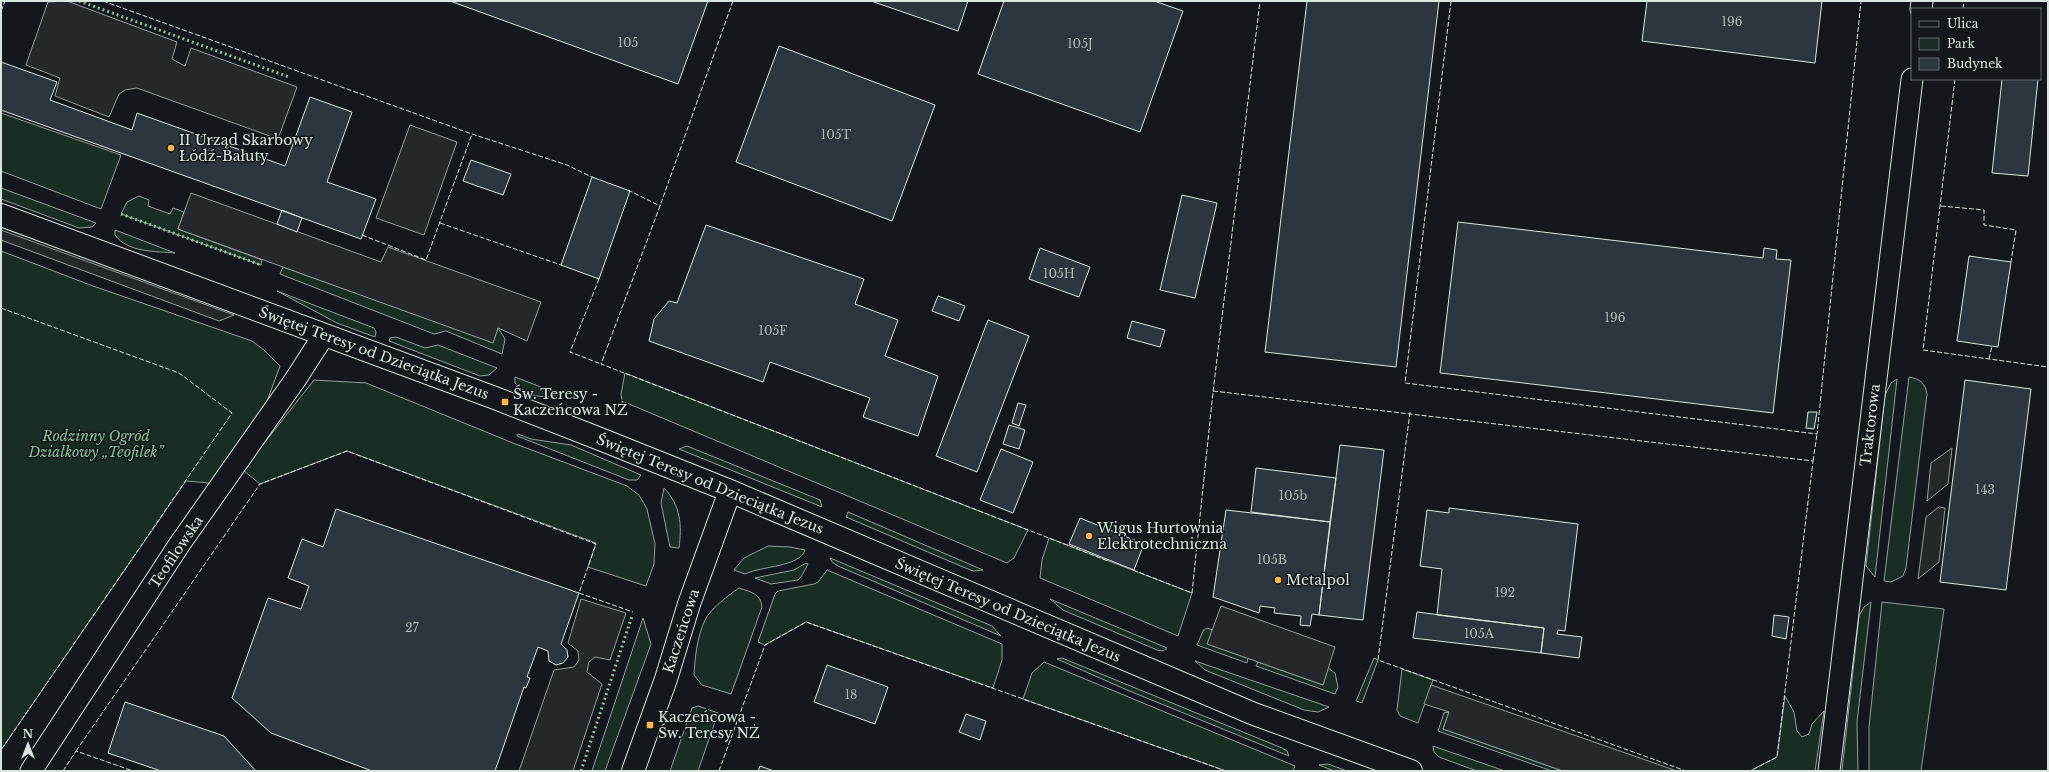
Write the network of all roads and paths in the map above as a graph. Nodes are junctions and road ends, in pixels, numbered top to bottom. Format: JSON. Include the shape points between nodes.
{"nodes":[{"id":1,"x":1912,"y":80,"type":"edge"},
{"id":2,"x":1,"y":215,"type":"edge"},
{"id":3,"x":324,"y":335,"type":"junction"},
{"id":4,"x":730,"y":491,"type":"junction"},
{"id":5,"x":31,"y":771,"type":"edge"},
{"id":6,"x":633,"y":771,"type":"edge"},
{"id":7,"x":1411,"y":771,"type":"edge"},
{"id":8,"x":1829,"y":771,"type":"edge"}],
"edges":[{"from":1,"to":8,"type":"street","name":"Traktorowa"},
{"from":2,"to":3,"type":"street","name":"Świętej Teresy od Dzieciątka Jezus"},
{"from":3,"to":4,"type":"street","name":"Świętej Teresy od Dzieciątka Jezus","via":[[505,402]]},
{"from":3,"to":5,"type":"street","name":"Teofilowska","via":[[179,546]]},
{"from":4,"to":6,"type":"street","name":"Kaczeńcowa"},
{"from":4,"to":7,"type":"street","name":"Świętej Teresy od Dzieciątka Jezus","via":[[1247,711]]}]}
